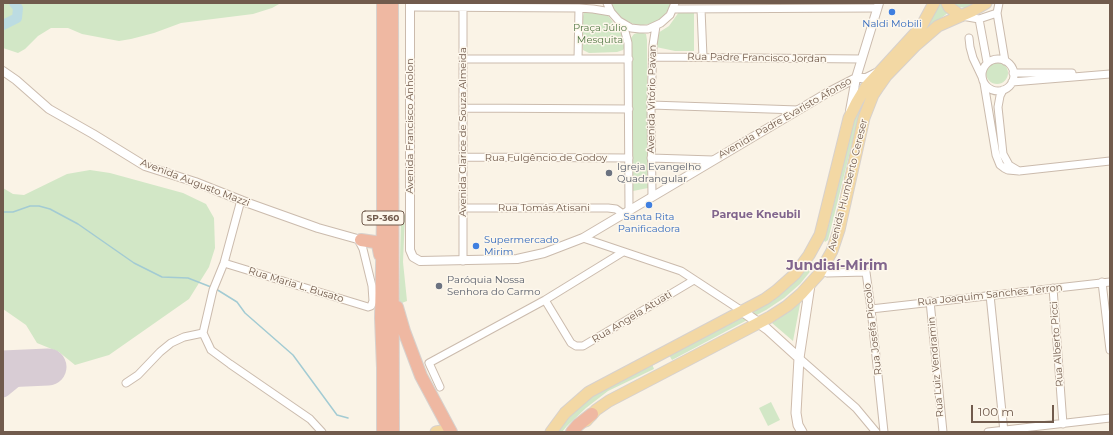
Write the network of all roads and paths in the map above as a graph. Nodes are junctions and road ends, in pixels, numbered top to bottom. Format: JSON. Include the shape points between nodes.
{"nodes":[{"id":1,"x":383,"y":3,"type":"edge"},
{"id":2,"x":392,"y":3,"type":"edge"},
{"id":3,"x":608,"y":3,"type":"edge"},
{"id":4,"x":934,"y":3,"type":"edge"},
{"id":5,"x":946,"y":3,"type":"edge"},
{"id":6,"x":986,"y":3,"type":"edge"},
{"id":7,"x":999,"y":3,"type":"edge"},
{"id":8,"x":410,"y":5,"type":"edge"},
{"id":9,"x":463,"y":5,"type":"edge"},
{"id":10,"x":674,"y":6,"type":"edge"},
{"id":11,"x":878,"y":6,"type":"edge"},
{"id":12,"x":579,"y":8,"type":"junction"},
{"id":13,"x":701,"y":9,"type":"junction"},
{"id":14,"x":611,"y":12,"type":"junction"},
{"id":15,"x":997,"y":14,"type":"junction"},
{"id":16,"x":961,"y":16,"type":"junction"},
{"id":17,"x":979,"y":19,"type":"junction"},
{"id":18,"x":623,"y":24,"type":"junction"},
{"id":19,"x":656,"y":26,"type":"junction"},
{"id":20,"x":969,"y":38,"type":"dead end"},
{"id":21,"x":653,"y":57,"type":"junction"},
{"id":22,"x":703,"y":57,"type":"junction"},
{"id":23,"x":463,"y":59,"type":"junction"},
{"id":24,"x":578,"y":59,"type":"junction"},
{"id":25,"x":628,"y":59,"type":"junction"},
{"id":26,"x":861,"y":60,"type":"junction"},
{"id":27,"x":1005,"y":61,"type":"junction"},
{"id":28,"x":987,"y":62,"type":"junction"},
{"id":29,"x":882,"y":70,"type":"junction"},
{"id":30,"x":1110,"y":70,"type":"edge"},
{"id":31,"x":3,"y":71,"type":"edge"},
{"id":32,"x":1013,"y":73,"type":"junction"},
{"id":33,"x":1110,"y":74,"type":"edge"},
{"id":34,"x":856,"y":78,"type":"junction"},
{"id":35,"x":983,"y":80,"type":"junction"},
{"id":36,"x":1012,"y":82,"type":"junction"},
{"id":37,"x":1003,"y":90,"type":"junction"},
{"id":38,"x":652,"y":106,"type":"junction"},
{"id":39,"x":464,"y":108,"type":"junction"},
{"id":40,"x":629,"y":109,"type":"junction"},
{"id":41,"x":798,"y":110,"type":"junction"},
{"id":42,"x":849,"y":118,"type":"junction"},
{"id":43,"x":464,"y":157,"type":"junction"},
{"id":44,"x":629,"y":158,"type":"junction"},
{"id":45,"x":651,"y":158,"type":"junction"},
{"id":46,"x":689,"y":159,"type":"junction"},
{"id":47,"x":713,"y":160,"type":"junction"},
{"id":48,"x":1110,"y":161,"type":"edge"},
{"id":49,"x":1019,"y":171,"type":"junction"},
{"id":50,"x":693,"y":172,"type":"junction"},
{"id":51,"x":652,"y":196,"type":"junction"},
{"id":52,"x":241,"y":200,"type":"junction"},
{"id":53,"x":463,"y":208,"type":"junction"},
{"id":54,"x":626,"y":212,"type":"junction"},
{"id":55,"x":383,"y":215,"type":"junction"},
{"id":56,"x":820,"y":235,"type":"junction"},
{"id":57,"x":583,"y":238,"type":"junction"},
{"id":58,"x":359,"y":239,"type":"junction"},
{"id":59,"x":410,"y":250,"type":"joint"},
{"id":60,"x":832,"y":251,"type":"junction"},
{"id":61,"x":623,"y":252,"type":"junction"},
{"id":62,"x":809,"y":255,"type":"junction"},
{"id":63,"x":463,"y":261,"type":"junction"},
{"id":64,"x":224,"y":263,"type":"junction"},
{"id":65,"x":820,"y":272,"type":"junction"},
{"id":66,"x":382,"y":274,"type":"junction"},
{"id":67,"x":694,"y":280,"type":"junction"},
{"id":68,"x":1102,"y":282,"type":"junction"},
{"id":69,"x":1110,"y":282,"type":"edge"},
{"id":70,"x":810,"y":285,"type":"junction"},
{"id":71,"x":1053,"y":288,"type":"junction"},
{"id":72,"x":393,"y":291,"type":"junction"},
{"id":73,"x":990,"y":295,"type":"junction"},
{"id":74,"x":545,"y":300,"type":"junction"},
{"id":75,"x":930,"y":301,"type":"junction"},
{"id":76,"x":871,"y":309,"type":"junction"},
{"id":77,"x":742,"y":311,"type":"junction"},
{"id":78,"x":758,"y":323,"type":"junction"},
{"id":79,"x":203,"y":333,"type":"junction"},
{"id":80,"x":680,"y":344,"type":"junction"},
{"id":81,"x":1110,"y":350,"type":"edge"},
{"id":82,"x":799,"y":358,"type":"junction"},
{"id":83,"x":679,"y":366,"type":"junction"},
{"id":84,"x":126,"y":383,"type":"dead end"},
{"id":85,"x":440,"y":387,"type":"dead end"},
{"id":86,"x":592,"y":414,"type":"junction"},
{"id":87,"x":1110,"y":418,"type":"edge"},
{"id":88,"x":1063,"y":424,"type":"junction"},
{"id":89,"x":1004,"y":431,"type":"edge"},
{"id":90,"x":322,"y":432,"type":"edge"},
{"id":91,"x":383,"y":432,"type":"edge"},
{"id":92,"x":394,"y":432,"type":"edge"},
{"id":93,"x":436,"y":432,"type":"edge"},
{"id":94,"x":446,"y":432,"type":"edge"},
{"id":95,"x":452,"y":432,"type":"edge"},
{"id":96,"x":551,"y":432,"type":"edge"},
{"id":97,"x":572,"y":432,"type":"edge"},
{"id":98,"x":576,"y":432,"type":"edge"},
{"id":99,"x":802,"y":432,"type":"edge"},
{"id":100,"x":876,"y":432,"type":"edge"},
{"id":101,"x":884,"y":432,"type":"edge"},
{"id":102,"x":943,"y":432,"type":"edge"},
{"id":103,"x":988,"y":432,"type":"edge"}],
"edges":[{"from":1,"to":55,"type":"highway","number":"SP-360"},
{"from":2,"to":72,"type":"highway","number":"SP-360"},
{"from":3,"to":14,"type":"street"},
{"from":4,"to":29,"type":"main road","name":"Avenida Humberto Cereser","via":[[921,27]]},
{"from":5,"to":16,"type":"main road"},
{"from":6,"to":16,"type":"main road","name":"Avenida Humberto Cereser"},
{"from":7,"to":15,"type":"street"},
{"from":8,"to":9,"type":"street"},
{"from":8,"to":59,"type":"street","name":"Avenida Francisco Anholon"},
{"from":9,"to":12,"type":"street"},
{"from":9,"to":23,"type":"street","name":"Avenida Clarice de Souza Almeida"},
{"from":10,"to":13,"type":"street"},
{"from":10,"to":19,"type":"street","via":[[666,19]]},
{"from":11,"to":13,"type":"street"},
{"from":11,"to":26,"type":"street"},
{"from":12,"to":14,"type":"street"},
{"from":12,"to":24,"type":"street"},
{"from":13,"to":22,"type":"street"},
{"from":14,"to":18,"type":"street"},
{"from":15,"to":17,"type":"street"},
{"from":15,"to":27,"type":"street"},
{"from":16,"to":17,"type":"street"},
{"from":16,"to":60,"type":"main road","name":"Avenida Humberto Cereser","via":[[928,34],[886,76],[873,95],[864,118]]},
{"from":17,"to":28,"type":"street"},
{"from":18,"to":19,"type":"street","via":[[640,29]]},
{"from":18,"to":25,"type":"street","via":[[628,43]]},
{"from":19,"to":21,"type":"street","name":"Avenida Vitório Pavan"},
{"from":20,"to":35,"type":"street"},
{"from":21,"to":22,"type":"street","name":"Rua Padre Francisco Jordan"},
{"from":21,"to":38,"type":"street","name":"Avenida Vitório Pavan"},
{"from":22,"to":26,"type":"street","name":"Rua Padre Francisco Jordan"},
{"from":23,"to":24,"type":"street"},
{"from":23,"to":39,"type":"street","name":"Avenida Clarice de Souza Almeida"},
{"from":24,"to":25,"type":"street"},
{"from":25,"to":40,"type":"street"},
{"from":26,"to":34,"type":"street"},
{"from":27,"to":28,"type":"street","via":[[996,59]]},
{"from":27,"to":32,"type":"street"},
{"from":28,"to":35,"type":"street","via":[[982,71]]},
{"from":29,"to":34,"type":"street","name":"Avenida Padre Evaristo Afonso","via":[[871,76]]},
{"from":29,"to":42,"type":"main road","name":"Avenida Humberto Cereser","via":[[866,87]]},
{"from":30,"to":32,"type":"street"},
{"from":31,"to":52,"type":"street","name":"Avenida Augusto Mazzi","via":[[49,109],[145,166]]},
{"from":32,"to":36,"type":"street"},
{"from":33,"to":36,"type":"street"},
{"from":34,"to":41,"type":"street","name":"Avenida Padre Evaristo Afonso"},
{"from":34,"to":42,"type":"street"},
{"from":35,"to":37,"type":"street","via":[[992,90]]},
{"from":35,"to":49,"type":"street","via":[[996,155],[1004,168]]},
{"from":36,"to":37,"type":"street"},
{"from":37,"to":49,"type":"street","via":[[998,107],[1003,154],[1009,165]]},
{"from":38,"to":41,"type":"street"},
{"from":38,"to":45,"type":"street","name":"Avenida Vitório Pavan"},
{"from":39,"to":40,"type":"street"},
{"from":39,"to":43,"type":"street","name":"Avenida Clarice de Souza Almeida"},
{"from":40,"to":44,"type":"street"},
{"from":41,"to":47,"type":"street","name":"Avenida Padre Evaristo Afonso"},
{"from":42,"to":56,"type":"main road","name":"Avenida Humberto Cereser"},
{"from":43,"to":44,"type":"street","name":"Rua Fulgêncio de Godoy"},
{"from":43,"to":53,"type":"street","name":"Avenida Clarice de Souza Almeida"},
{"from":44,"to":54,"type":"street"},
{"from":45,"to":46,"type":"street"},
{"from":45,"to":51,"type":"street","name":"Avenida Vitório Pavan"},
{"from":46,"to":47,"type":"street"},
{"from":46,"to":50,"type":"street","via":[[694,165]]},
{"from":47,"to":50,"type":"street","name":"Avenida Padre Evaristo Afonso"},
{"from":48,"to":49,"type":"street"},
{"from":50,"to":51,"type":"street","name":"Avenida Padre Evaristo Afonso"},
{"from":51,"to":54,"type":"street","name":"Avenida Padre Evaristo Afonso"},
{"from":52,"to":58,"type":"street","name":"Avenida Augusto Mazzi","via":[[318,228]]},
{"from":52,"to":64,"type":"street"},
{"from":53,"to":54,"type":"street","name":"Rua Tomás Atisani","via":[[608,208]]},
{"from":53,"to":63,"type":"street","name":"Avenida Clarice de Souza Almeida"},
{"from":54,"to":57,"type":"street","name":"Avenida Padre Evaristo Afonso"},
{"from":55,"to":58,"type":"highway","via":[[377,230],[371,236]]},
{"from":55,"to":66,"type":"highway","number":"SP-360"},
{"from":56,"to":60,"type":"main road","via":[[824,247]]},
{"from":56,"to":62,"type":"main road","name":"Avenida Humberto Cereser"},
{"from":57,"to":61,"type":"street"},
{"from":57,"to":63,"type":"street","name":"Avenida Padre Evaristo Afonso","via":[[531,257]]},
{"from":58,"to":64,"type":"street","name":"Rua Maria L. Busato","via":[[372,286],[373,301],[368,307]]},
{"from":58,"to":66,"type":"highway","via":[[378,245]]},
{"from":59,"to":63,"type":"street","name":"Avenida Padre Evaristo Afonso","via":[[413,257],[420,261]]},
{"from":60,"to":65,"type":"main road","name":"Avenida Humberto Cereser"},
{"from":61,"to":67,"type":"street","via":[[682,271]]},
{"from":61,"to":74,"type":"street"},
{"from":62,"to":65,"type":"main road","via":[[818,260]]},
{"from":62,"to":77,"type":"main road","name":"Avenida Humberto Cereser","via":[[782,287]]},
{"from":64,"to":79,"type":"street","via":[[214,288]]},
{"from":65,"to":70,"type":"main road","name":"Avenida Humberto Cereser"},
{"from":65,"to":76,"type":"street","name":"Rua Josefa Piccolo","via":[[866,272]]},
{"from":66,"to":91,"type":"highway","number":"SP-360"},
{"from":67,"to":74,"type":"street","name":"Rua Angela Atuati","via":[[579,347],[571,343]]},
{"from":67,"to":77,"type":"street"},
{"from":68,"to":69,"type":"street","name":"Rua Joaquim Sanches Terron"},
{"from":68,"to":71,"type":"street","name":"Rua Joaquim Sanches Terron"},
{"from":68,"to":81,"type":"street"},
{"from":70,"to":78,"type":"main road","name":"Avenida Humberto Cereser","via":[[787,306]]},
{"from":70,"to":82,"type":"main road"},
{"from":71,"to":73,"type":"street","name":"Rua Joaquim Sanches Terron"},
{"from":71,"to":88,"type":"street","name":"Rua Alberto Picci"},
{"from":72,"to":92,"type":"highway","number":"SP-360"},
{"from":72,"to":95,"type":"highway","via":[[404,331],[421,376]]},
{"from":73,"to":75,"type":"street","name":"Rua Joaquim Sanches Terron"},
{"from":73,"to":89,"type":"street"},
{"from":74,"to":85,"type":"street","via":[[429,363]]},
{"from":75,"to":76,"type":"street","name":"Rua Joaquim Sanches Terron"},
{"from":75,"to":102,"type":"street","name":"Rua Luiz Vendramin"},
{"from":76,"to":101,"type":"street","name":"Rua Josefa Piccolo"},
{"from":77,"to":78,"type":"main road"},
{"from":77,"to":80,"type":"main road","name":"Avenida Humberto Cereser"},
{"from":78,"to":82,"type":"main road"},
{"from":78,"to":83,"type":"main road","name":"Avenida Humberto Cereser"},
{"from":79,"to":84,"type":"street","via":[[171,343]]},
{"from":79,"to":90,"type":"street","via":[[211,350],[310,419]]},
{"from":80,"to":83,"type":"main road","via":[[662,360],[665,367]]},
{"from":80,"to":96,"type":"main road","name":"Avenida Humberto Cereser","via":[[589,392],[565,414]]},
{"from":82,"to":99,"type":"main road","via":[[796,413]]},
{"from":82,"to":100,"type":"street","via":[[856,408]]},
{"from":83,"to":86,"type":"main road","name":"Avenida Humberto Cereser","via":[[609,401]]},
{"from":86,"to":97,"type":"highway"},
{"from":86,"to":98,"type":"main road","name":"Avenida Humberto Cereser"},
{"from":87,"to":88,"type":"street"},
{"from":88,"to":89,"type":"street"},
{"from":89,"to":103,"type":"street"},
{"from":93,"to":94,"type":"main road"}]}
